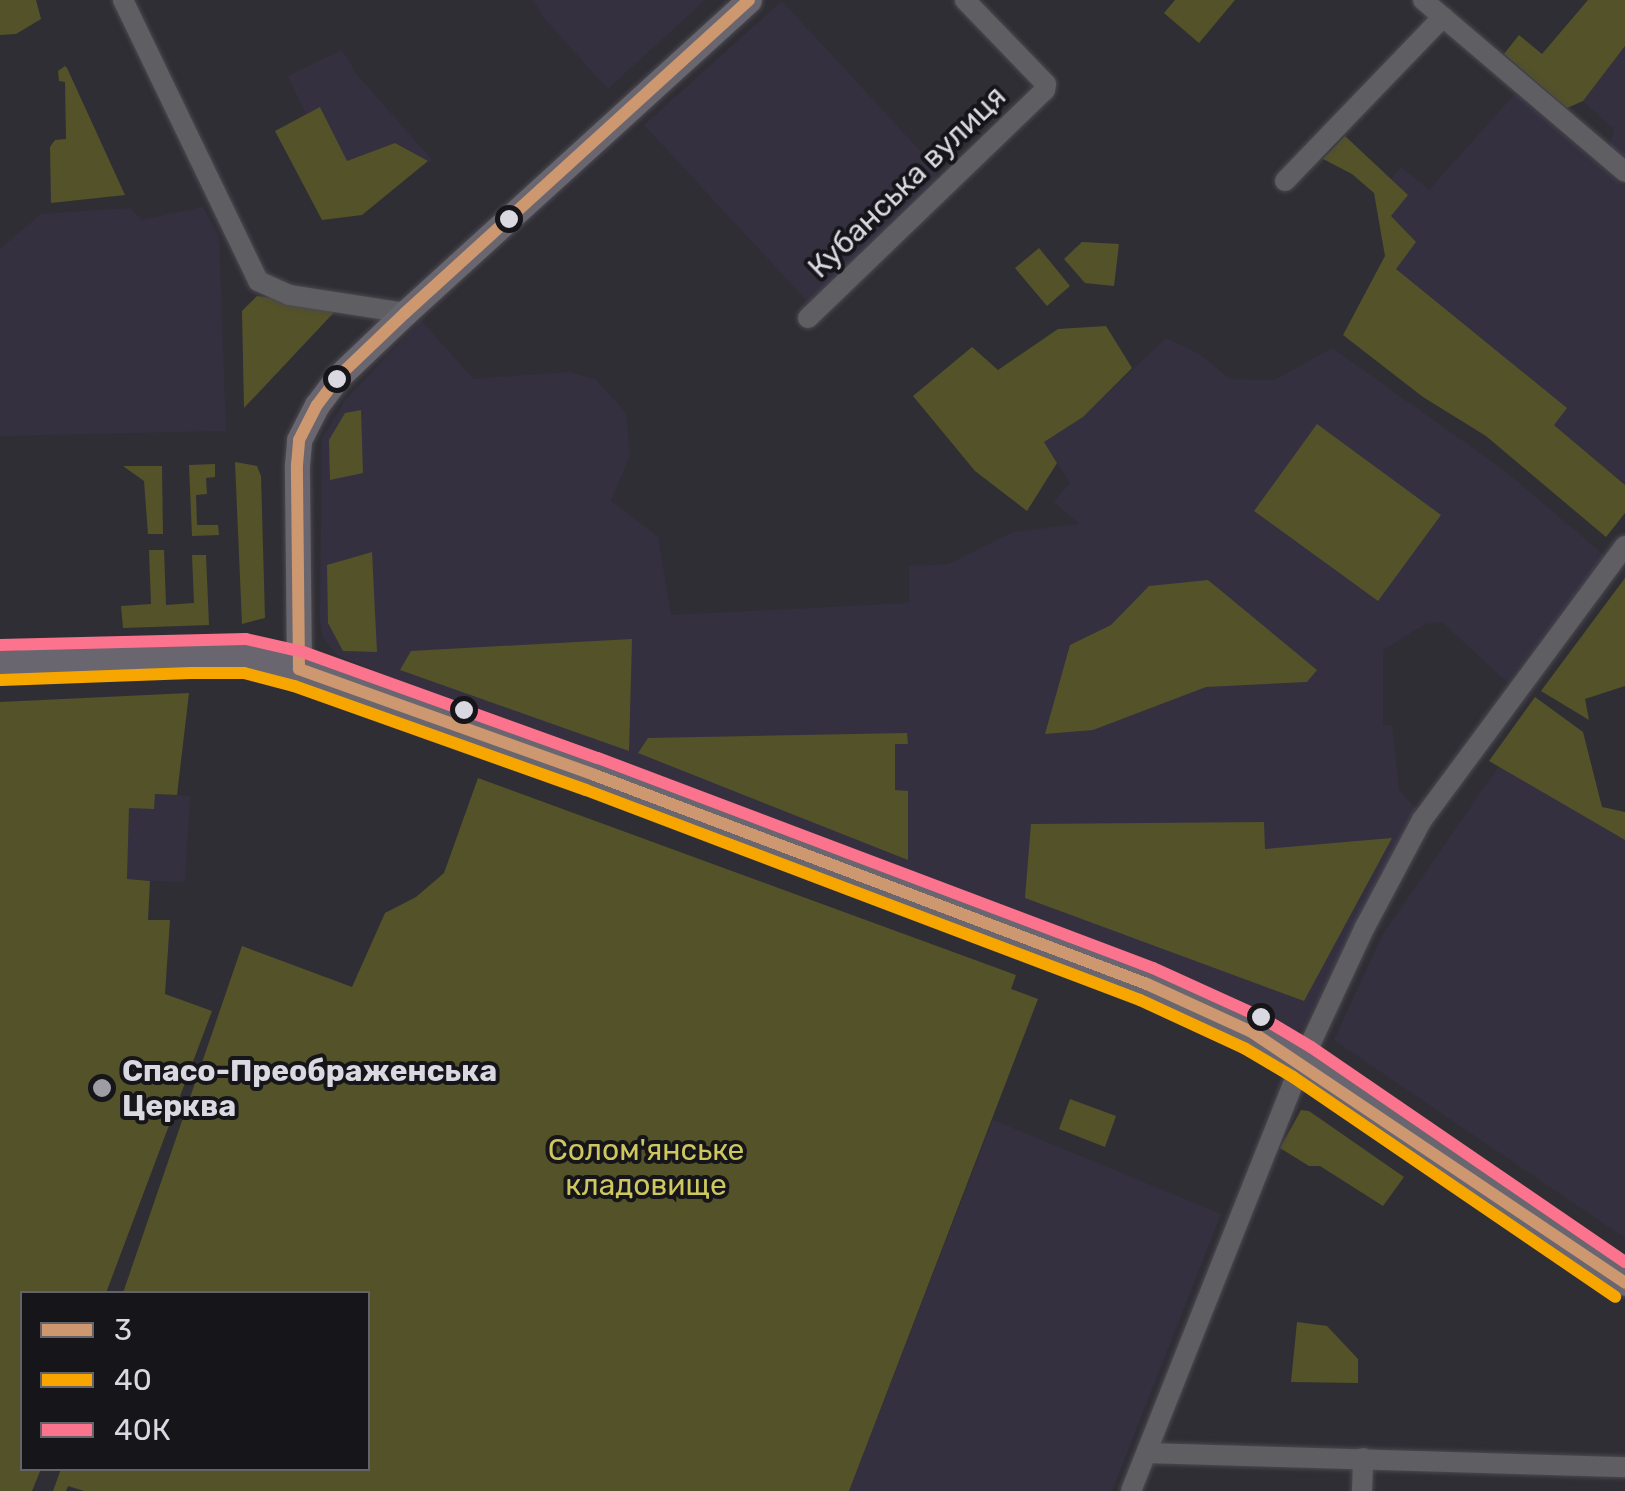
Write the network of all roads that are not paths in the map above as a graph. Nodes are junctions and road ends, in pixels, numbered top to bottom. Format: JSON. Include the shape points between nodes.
{"nodes":[{"id":1,"x":123,"y":0,"type":"edge"},
{"id":2,"x":749,"y":0,"type":"edge"},
{"id":3,"x":965,"y":0,"type":"edge"},
{"id":4,"x":1423,"y":0,"type":"edge"},
{"id":5,"x":1443,"y":17,"type":"junction"},
{"id":6,"x":1625,"y":172,"type":"edge"},
{"id":7,"x":1285,"y":181,"type":"dead end"},
{"id":8,"x":405,"y":313,"type":"junction"},
{"id":9,"x":808,"y":318,"type":"dead end"},
{"id":10,"x":1625,"y":546,"type":"edge"},
{"id":11,"x":0,"y":663,"type":"edge"},
{"id":12,"x":299,"y":669,"type":"junction"},
{"id":13,"x":1302,"y":1062,"type":"junction"},
{"id":14,"x":1625,"y":1282,"type":"edge"},
{"id":15,"x":1147,"y":1453,"type":"junction"},
{"id":16,"x":1363,"y":1458,"type":"junction"},
{"id":17,"x":1625,"y":1467,"type":"edge"},
{"id":18,"x":1131,"y":1491,"type":"edge"},
{"id":19,"x":1362,"y":1491,"type":"edge"}],
"edges":[{"from":1,"to":8,"type":"street","via":[[249,268],[278,293]]},
{"from":2,"to":8,"type":"main road"},
{"from":3,"to":9,"type":"street","name":"Кубанська вулиця","via":[[1045,90]]},
{"from":4,"to":5,"type":"street"},
{"from":5,"to":6,"type":"street"},
{"from":5,"to":7,"type":"street"},
{"from":8,"to":12,"type":"main road","via":[[338,377],[299,440]]},
{"from":10,"to":13,"type":"street","via":[[1422,820]]},
{"from":11,"to":12,"type":"main road","via":[[246,656]]},
{"from":12,"to":13,"type":"main road","via":[[1147,984]]},
{"from":13,"to":14,"type":"main road"},
{"from":13,"to":15,"type":"street"},
{"from":15,"to":16,"type":"street"},
{"from":15,"to":18,"type":"street"},
{"from":16,"to":17,"type":"street"},
{"from":16,"to":19,"type":"street"}]}
